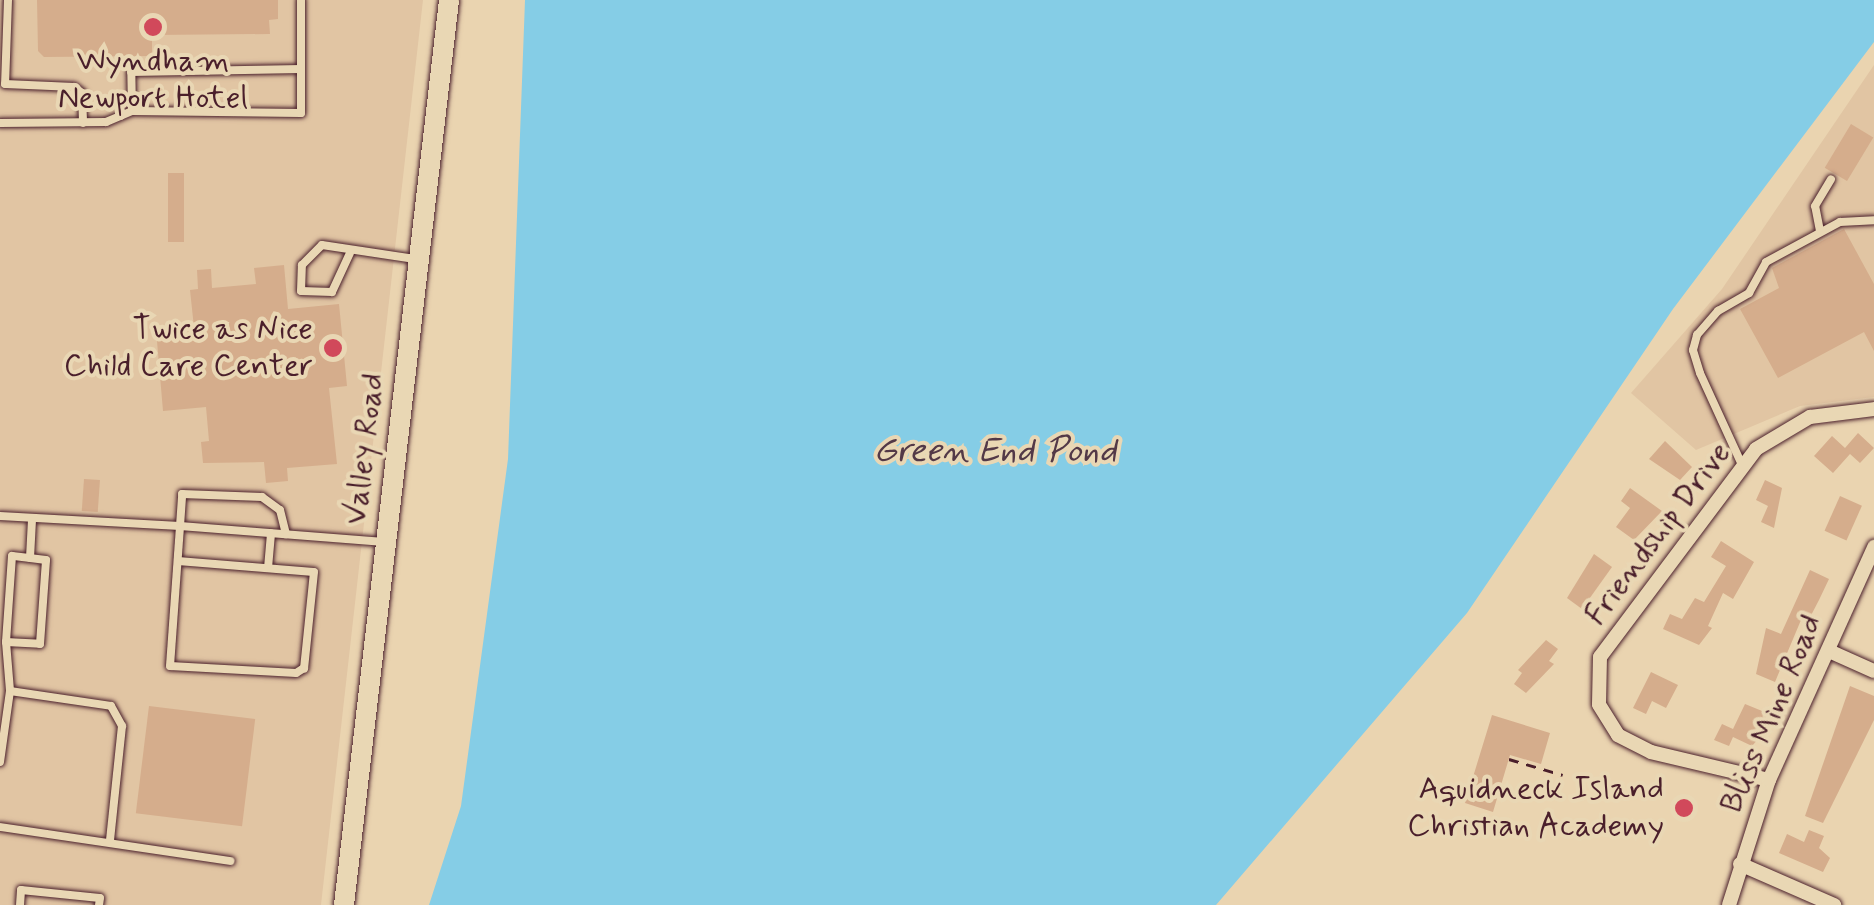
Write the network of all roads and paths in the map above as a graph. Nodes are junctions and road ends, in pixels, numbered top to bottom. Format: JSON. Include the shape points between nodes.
{"nodes":[{"id":1,"x":8,"y":0,"type":"edge"},
{"id":2,"x":301,"y":0,"type":"edge"},
{"id":3,"x":449,"y":0,"type":"edge"},
{"id":4,"x":301,"y":69,"type":"junction"},
{"id":5,"x":132,"y":111,"type":"junction"},
{"id":6,"x":82,"y":123,"type":"junction"},
{"id":7,"x":0,"y":124,"type":"edge"},
{"id":8,"x":1831,"y":179,"type":"dead end"},
{"id":9,"x":1874,"y":220,"type":"edge"},
{"id":10,"x":1820,"y":231,"type":"junction"},
{"id":11,"x":350,"y":253,"type":"junction"},
{"id":12,"x":420,"y":259,"type":"junction"},
{"id":13,"x":1874,"y":409,"type":"edge"},
{"id":14,"x":1743,"y":467,"type":"junction"},
{"id":15,"x":0,"y":516,"type":"edge"},
{"id":16,"x":32,"y":519,"type":"junction"},
{"id":17,"x":180,"y":526,"type":"junction"},
{"id":18,"x":271,"y":533,"type":"junction"},
{"id":19,"x":286,"y":534,"type":"junction"},
{"id":20,"x":384,"y":542,"type":"junction"},
{"id":21,"x":1874,"y":548,"type":"edge"},
{"id":22,"x":30,"y":558,"type":"junction"},
{"id":23,"x":178,"y":561,"type":"junction"},
{"id":24,"x":268,"y":568,"type":"junction"},
{"id":25,"x":6,"y":642,"type":"junction"},
{"id":26,"x":1829,"y":651,"type":"junction"},
{"id":27,"x":1874,"y":671,"type":"edge"},
{"id":28,"x":10,"y":691,"type":"junction"},
{"id":29,"x":1509,"y":759,"type":"dead end"},
{"id":30,"x":0,"y":762,"type":"edge"},
{"id":31,"x":1563,"y":775,"type":"dead end"},
{"id":32,"x":1769,"y":780,"type":"junction"},
{"id":33,"x":0,"y":827,"type":"edge"},
{"id":34,"x":110,"y":841,"type":"junction"},
{"id":35,"x":231,"y":860,"type":"dead end"},
{"id":36,"x":1740,"y":864,"type":"junction"},
{"id":37,"x":20,"y":905,"type":"edge"},
{"id":38,"x":99,"y":905,"type":"edge"},
{"id":39,"x":344,"y":905,"type":"edge"},
{"id":40,"x":1729,"y":905,"type":"edge"},
{"id":41,"x":1834,"y":905,"type":"edge"}],
"edges":[{"from":1,"to":6,"type":"lane","via":[[5,84],[74,88],[82,94]]},
{"from":2,"to":4,"type":"lane"},
{"from":3,"to":12,"type":"main road","name":"Valley Road"},
{"from":4,"to":5,"type":"lane","via":[[131,72]]},
{"from":4,"to":5,"type":"lane","via":[[301,113]]},
{"from":5,"to":6,"type":"lane"},
{"from":6,"to":7,"type":"lane"},
{"from":8,"to":10,"type":"lane","via":[[1813,214]]},
{"from":9,"to":10,"type":"lane"},
{"from":10,"to":14,"type":"lane","via":[[1766,262],[1749,293],[1718,311],[1692,350]]},
{"from":11,"to":11,"type":"lane","via":[[336,246],[312,250],[302,266],[301,292],[332,292]]},
{"from":11,"to":12,"type":"lane"},
{"from":12,"to":20,"type":"main road","name":"Valley Road"},
{"from":13,"to":14,"type":"street","name":"Friendship Drive","via":[[1810,417],[1770,436]]},
{"from":14,"to":32,"type":"street","name":"Friendship Drive","via":[[1610,640],[1596,690],[1612,727],[1639,748]]},
{"from":15,"to":16,"type":"lane"},
{"from":16,"to":17,"type":"lane"},
{"from":16,"to":22,"type":"lane"},
{"from":17,"to":18,"type":"lane"},
{"from":17,"to":19,"type":"lane","via":[[182,494],[262,497],[280,510]]},
{"from":17,"to":23,"type":"lane"},
{"from":18,"to":19,"type":"lane"},
{"from":18,"to":24,"type":"lane"},
{"from":19,"to":20,"type":"lane"},
{"from":20,"to":39,"type":"main road","name":"Valley Road"},
{"from":21,"to":26,"type":"street","name":"Bliss Mine Road"},
{"from":22,"to":25,"type":"lane","via":[[12,556]]},
{"from":22,"to":25,"type":"lane","via":[[46,560],[40,644]]},
{"from":23,"to":24,"type":"lane"},
{"from":23,"to":24,"type":"lane","via":[[170,666],[304,668],[314,572]]},
{"from":25,"to":28,"type":"lane"},
{"from":26,"to":27,"type":"street"},
{"from":26,"to":32,"type":"street","name":"Bliss Mine Road"},
{"from":28,"to":30,"type":"lane"},
{"from":28,"to":34,"type":"lane","via":[[111,706],[122,726]]},
{"from":29,"to":31,"type":"path"},
{"from":32,"to":36,"type":"street","name":"Bliss Mine Road"},
{"from":33,"to":34,"type":"lane"},
{"from":34,"to":35,"type":"lane"},
{"from":36,"to":40,"type":"street","name":"Bliss Mine Road"},
{"from":36,"to":41,"type":"street"},
{"from":37,"to":38,"type":"lane","via":[[22,890],[100,898]]}]}
